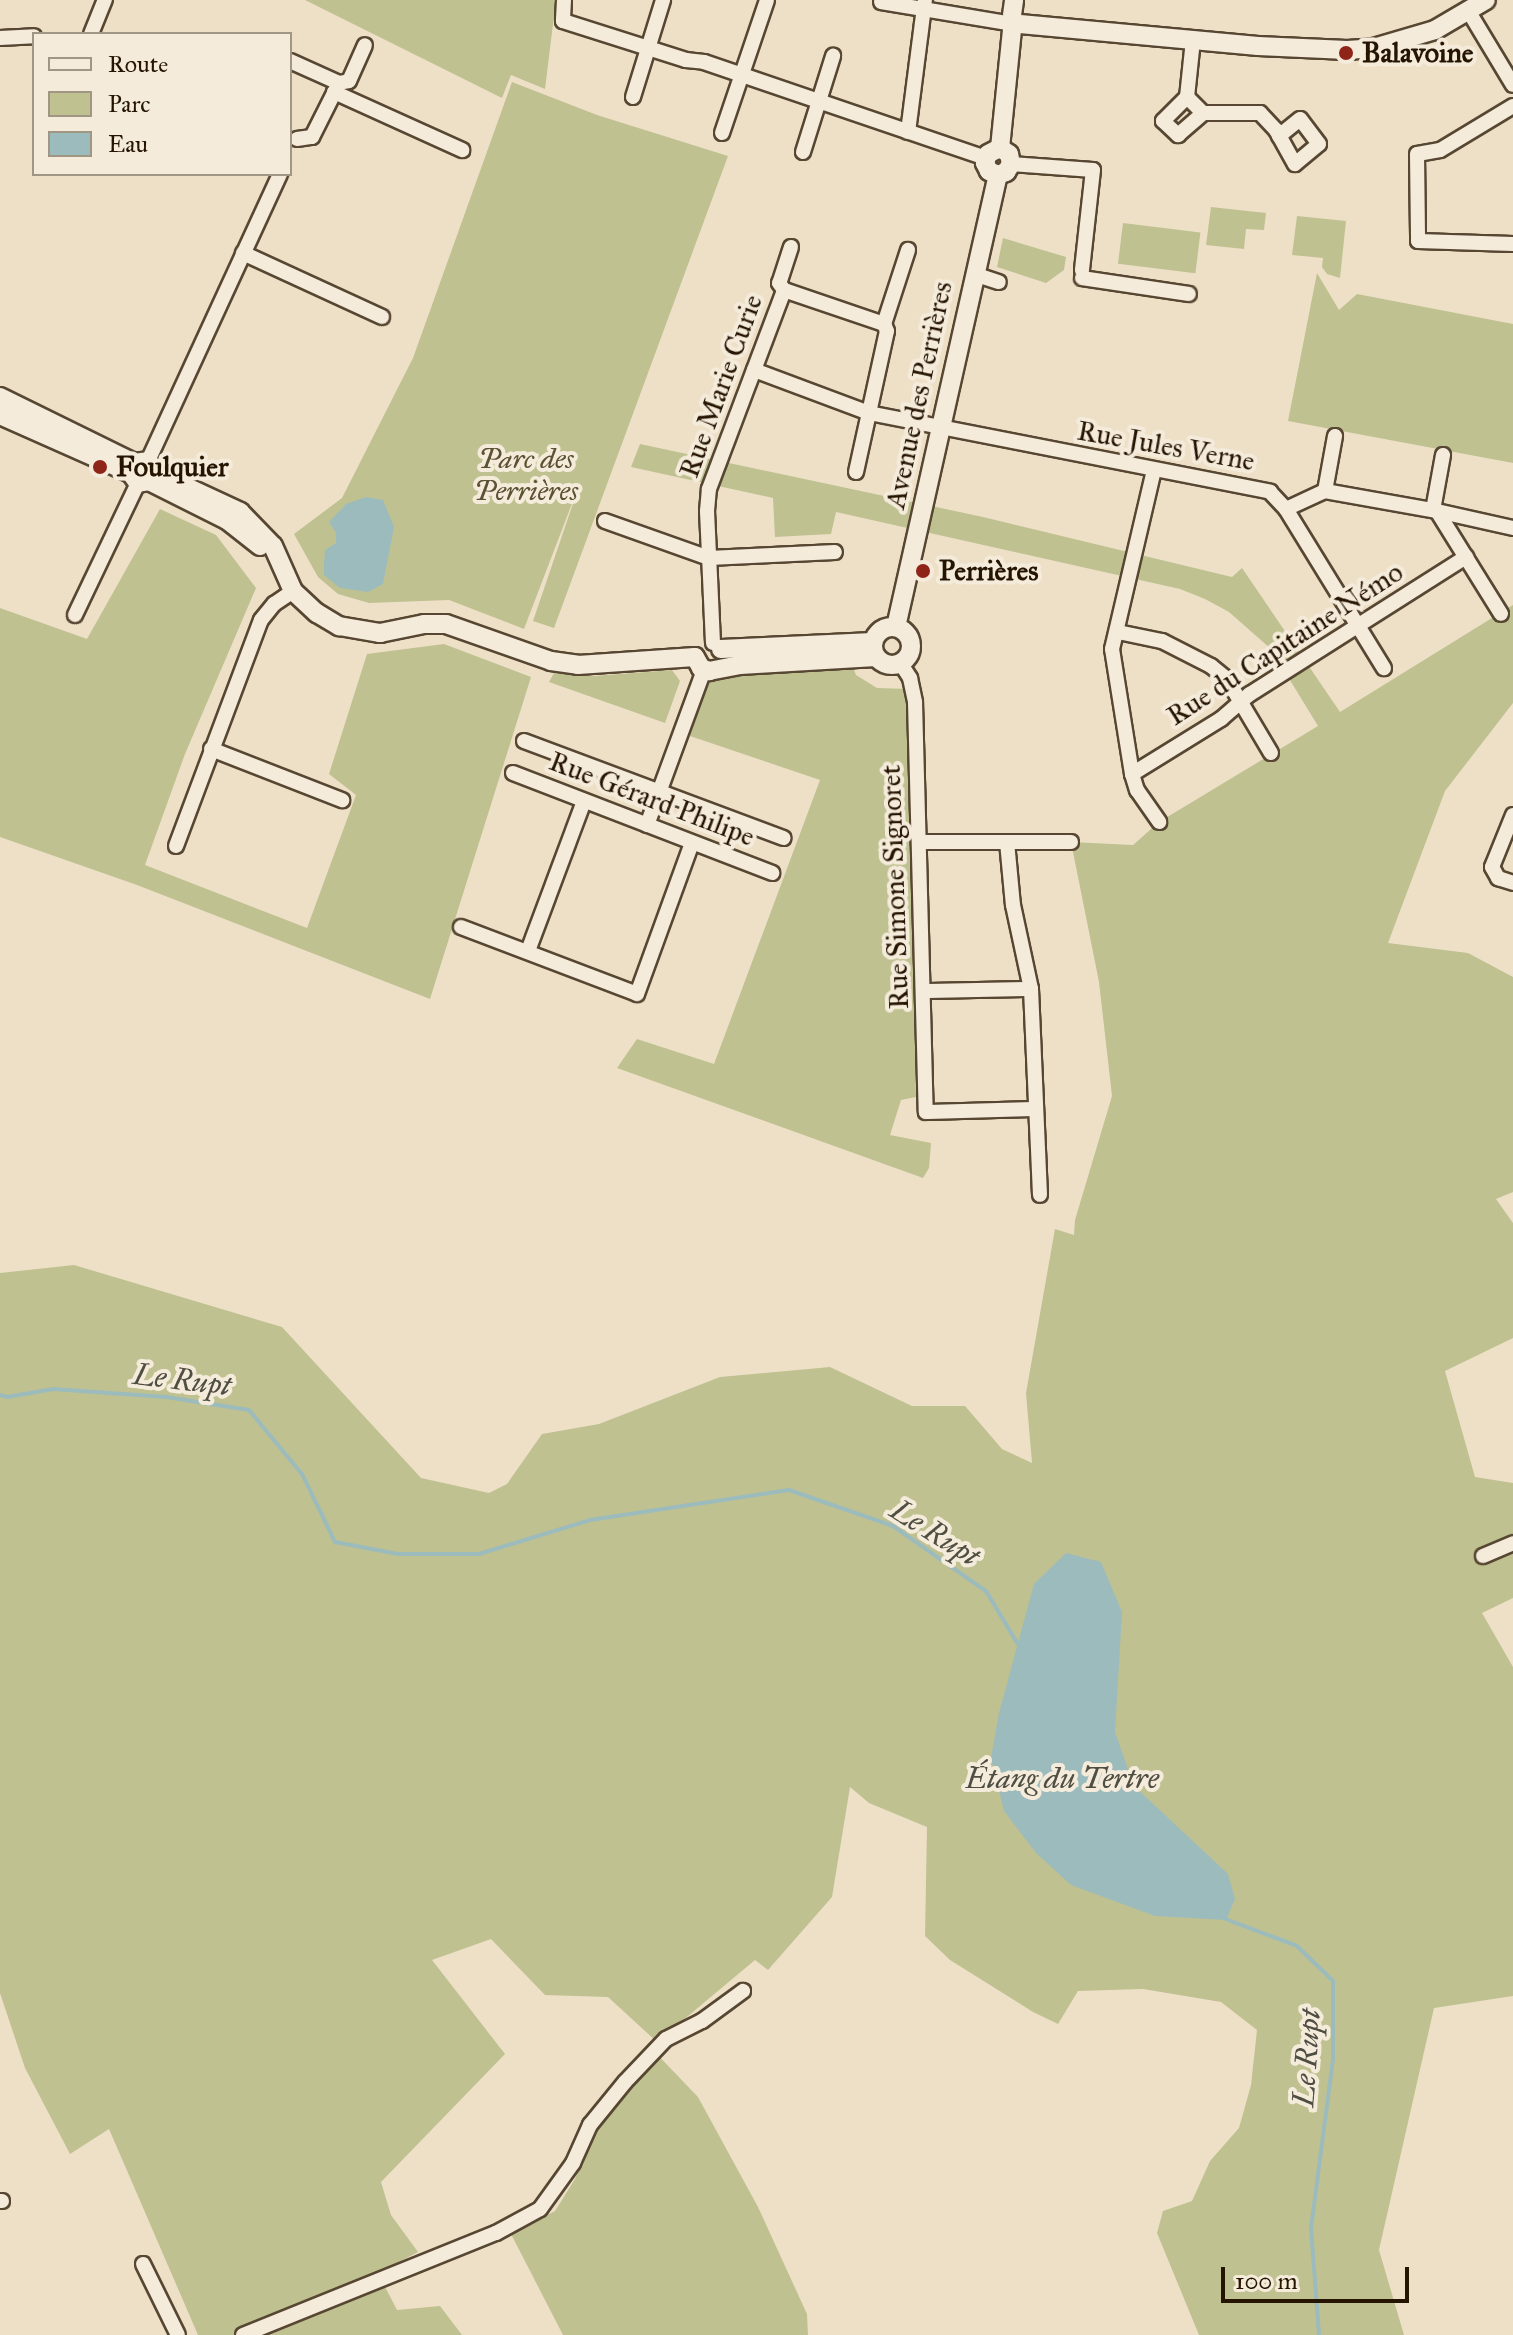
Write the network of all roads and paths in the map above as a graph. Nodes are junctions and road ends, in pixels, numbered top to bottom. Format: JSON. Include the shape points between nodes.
{"nodes":[{"id":1,"x":105,"y":0,"type":"edge"},
{"id":2,"x":564,"y":0,"type":"edge"},
{"id":3,"x":663,"y":0,"type":"edge"},
{"id":4,"x":767,"y":0,"type":"edge"},
{"id":5,"x":1486,"y":0,"type":"edge"},
{"id":6,"x":881,"y":2,"type":"dead end"},
{"id":7,"x":924,"y":5,"type":"edge"},
{"id":8,"x":1469,"y":12,"type":"junction"},
{"id":9,"x":1013,"y":18,"type":"edge"},
{"id":10,"x":92,"y":32,"type":"edge"},
{"id":11,"x":32,"y":36,"type":"edge"},
{"id":12,"x":0,"y":38,"type":"edge"},
{"id":13,"x":1193,"y":40,"type":"junction"},
{"id":14,"x":365,"y":45,"type":"dead end"},
{"id":15,"x":648,"y":48,"type":"junction"},
{"id":16,"x":833,"y":56,"type":"dead end"},
{"id":17,"x":292,"y":62,"type":"edge"},
{"id":18,"x":740,"y":75,"type":"junction"},
{"id":19,"x":1513,"y":85,"type":"edge"},
{"id":20,"x":336,"y":87,"type":"junction"},
{"id":21,"x":633,"y":97,"type":"dead end"},
{"id":22,"x":1187,"y":97,"type":"junction"},
{"id":23,"x":819,"y":103,"type":"junction"},
{"id":24,"x":1513,"y":106,"type":"edge"},
{"id":25,"x":1203,"y":113,"type":"junction"},
{"id":26,"x":908,"y":132,"type":"junction"},
{"id":27,"x":722,"y":133,"type":"dead end"},
{"id":28,"x":1279,"y":136,"type":"dead end"},
{"id":29,"x":293,"y":138,"type":"edge"},
{"id":30,"x":462,"y":150,"type":"dead end"},
{"id":31,"x":803,"y":152,"type":"dead end"},
{"id":32,"x":999,"y":161,"type":"junction"},
{"id":33,"x":279,"y":176,"type":"edge"},
{"id":34,"x":1513,"y":244,"type":"edge"},
{"id":35,"x":791,"y":247,"type":"dead end"},
{"id":36,"x":908,"y":250,"type":"dead end"},
{"id":37,"x":243,"y":253,"type":"junction"},
{"id":38,"x":974,"y":274,"type":"junction"},
{"id":39,"x":999,"y":282,"type":"dead end"},
{"id":40,"x":784,"y":290,"type":"junction"},
{"id":41,"x":1189,"y":294,"type":"dead end"},
{"id":42,"x":382,"y":317,"type":"dead end"},
{"id":43,"x":884,"y":324,"type":"junction"},
{"id":44,"x":754,"y":370,"type":"junction"},
{"id":45,"x":0,"y":397,"type":"edge"},
{"id":46,"x":869,"y":413,"type":"junction"},
{"id":47,"x":0,"y":415,"type":"edge"},
{"id":48,"x":940,"y":428,"type":"junction"},
{"id":49,"x":1335,"y":436,"type":"dead end"},
{"id":50,"x":1443,"y":455,"type":"dead end"},
{"id":51,"x":1154,"y":470,"type":"junction"},
{"id":52,"x":142,"y":472,"type":"junction"},
{"id":53,"x":856,"y":472,"type":"dead end"},
{"id":54,"x":1325,"y":491,"type":"junction"},
{"id":55,"x":1286,"y":509,"type":"junction"},
{"id":56,"x":1435,"y":510,"type":"junction"},
{"id":57,"x":605,"y":521,"type":"dead end"},
{"id":58,"x":1513,"y":528,"type":"edge"},
{"id":59,"x":835,"y":552,"type":"dead end"},
{"id":60,"x":1466,"y":557,"type":"junction"},
{"id":61,"x":709,"y":558,"type":"junction"},
{"id":62,"x":293,"y":591,"type":"junction"},
{"id":63,"x":1501,"y":614,"type":"dead end"},
{"id":64,"x":75,"y":615,"type":"dead end"},
{"id":65,"x":1357,"y":626,"type":"junction"},
{"id":66,"x":896,"y":627,"type":"junction"},
{"id":67,"x":1118,"y":632,"type":"junction"},
{"id":68,"x":875,"y":649,"type":"junction"},
{"id":69,"x":710,"y":657,"type":"junction"},
{"id":70,"x":901,"y":664,"type":"junction"},
{"id":71,"x":1384,"y":668,"type":"dead end"},
{"id":72,"x":1241,"y":700,"type":"junction"},
{"id":73,"x":524,"y":741,"type":"dead end"},
{"id":74,"x":211,"y":749,"type":"junction"},
{"id":75,"x":1271,"y":753,"type":"dead end"},
{"id":76,"x":513,"y":773,"type":"dead end"},
{"id":77,"x":1132,"y":774,"type":"junction"},
{"id":78,"x":659,"y":793,"type":"junction"},
{"id":79,"x":342,"y":800,"type":"dead end"},
{"id":80,"x":584,"y":801,"type":"junction"},
{"id":81,"x":1513,"y":815,"type":"edge"},
{"id":82,"x":1159,"y":822,"type":"dead end"},
{"id":83,"x":647,"y":825,"type":"junction"},
{"id":84,"x":783,"y":838,"type":"dead end"},
{"id":85,"x":920,"y":842,"type":"junction"},
{"id":86,"x":1007,"y":842,"type":"junction"},
{"id":87,"x":1071,"y":842,"type":"dead end"},
{"id":88,"x":692,"y":843,"type":"junction"},
{"id":89,"x":176,"y":846,"type":"dead end"},
{"id":90,"x":772,"y":873,"type":"dead end"},
{"id":91,"x":1513,"y":883,"type":"edge"},
{"id":92,"x":461,"y":927,"type":"dead end"},
{"id":93,"x":528,"y":951,"type":"junction"},
{"id":94,"x":1031,"y":989,"type":"junction"},
{"id":95,"x":923,"y":991,"type":"junction"},
{"id":96,"x":1035,"y":1109,"type":"junction"},
{"id":97,"x":1040,"y":1195,"type":"dead end"},
{"id":98,"x":1513,"y":1543,"type":"edge"},
{"id":99,"x":1483,"y":1556,"type":"dead end"},
{"id":100,"x":743,"y":1991,"type":"dead end"},
{"id":101,"x":143,"y":2264,"type":"dead end"},
{"id":102,"x":178,"y":2335,"type":"edge"},
{"id":103,"x":243,"y":2335,"type":"edge"}],
"edges":[{"from":1,"to":10,"type":"street"},
{"from":2,"to":15,"type":"street","via":[[563,21]]},
{"from":3,"to":15,"type":"street"},
{"from":4,"to":18,"type":"street"},
{"from":5,"to":8,"type":"street"},
{"from":6,"to":7,"type":"street"},
{"from":7,"to":9,"type":"street"},
{"from":7,"to":26,"type":"street"},
{"from":8,"to":13,"type":"street","via":[[1435,30],[1374,48],[1306,50]]},
{"from":8,"to":19,"type":"street"},
{"from":9,"to":13,"type":"street"},
{"from":9,"to":32,"type":"street","name":"Avenue des Perrières"},
{"from":11,"to":12,"type":"street"},
{"from":13,"to":22,"type":"street"},
{"from":14,"to":20,"type":"street","via":[[349,81]]},
{"from":15,"to":18,"type":"street"},
{"from":15,"to":21,"type":"street"},
{"from":16,"to":23,"type":"street"},
{"from":17,"to":20,"type":"street"},
{"from":18,"to":23,"type":"street"},
{"from":18,"to":27,"type":"street"},
{"from":20,"to":29,"type":"street","via":[[312,137]]},
{"from":20,"to":30,"type":"street"},
{"from":22,"to":25,"type":"street"},
{"from":22,"to":25,"type":"street","via":[[1163,121],[1178,135]]},
{"from":23,"to":26,"type":"street"},
{"from":23,"to":31,"type":"street"},
{"from":24,"to":34,"type":"street","via":[[1440,150],[1417,154],[1418,241]]},
{"from":25,"to":28,"type":"street","via":[[1260,113]]},
{"from":26,"to":32,"type":"street"},
{"from":32,"to":38,"type":"street","name":"Avenue des Perrières"},
{"from":32,"to":41,"type":"street","via":[[1093,170],[1082,274]]},
{"from":33,"to":37,"type":"street"},
{"from":35,"to":40,"type":"street","name":"Rue Marie Curie","via":[[779,283]]},
{"from":36,"to":43,"type":"street"},
{"from":37,"to":42,"type":"street"},
{"from":37,"to":52,"type":"street"},
{"from":38,"to":39,"type":"street"},
{"from":38,"to":48,"type":"street","name":"Avenue des Perrières"},
{"from":40,"to":43,"type":"street"},
{"from":40,"to":44,"type":"street","name":"Rue Marie Curie"},
{"from":43,"to":46,"type":"street","via":[[887,331]]},
{"from":44,"to":46,"type":"street","name":"Rue Jules Verne"},
{"from":44,"to":61,"type":"street","name":"Rue Marie Curie","via":[[709,489]]},
{"from":45,"to":52,"type":"street"},
{"from":46,"to":48,"type":"street","name":"Rue Jules Verne"},
{"from":46,"to":53,"type":"street"},
{"from":47,"to":52,"type":"street"},
{"from":48,"to":51,"type":"street","name":"Rue Jules Verne"},
{"from":48,"to":66,"type":"street","name":"Avenue des Perrières"},
{"from":49,"to":54,"type":"street"},
{"from":50,"to":56,"type":"street"},
{"from":51,"to":55,"type":"street","name":"Rue Jules Verne","via":[[1256,487],[1277,497]]},
{"from":51,"to":67,"type":"street"},
{"from":52,"to":62,"type":"street","via":[[240,512],[273,546]]},
{"from":52,"to":64,"type":"street"},
{"from":54,"to":55,"type":"street"},
{"from":54,"to":56,"type":"street"},
{"from":55,"to":65,"type":"street","name":"Rue Jules Verne"},
{"from":56,"to":58,"type":"street"},
{"from":56,"to":60,"type":"street"},
{"from":57,"to":61,"type":"street"},
{"from":59,"to":61,"type":"street"},
{"from":60,"to":63,"type":"street"},
{"from":60,"to":65,"type":"street","name":"Rue du Capitaine Némo"},
{"from":61,"to":69,"type":"street","name":"Rue Marie Curie"},
{"from":62,"to":69,"type":"street","via":[[326,619],[353,630],[395,632],[446,624],[551,661],[578,665]]},
{"from":62,"to":74,"type":"street","via":[[261,620]]},
{"from":65,"to":71,"type":"street","name":"Rue Jules Verne"},
{"from":65,"to":72,"type":"street","name":"Rue du Capitaine Némo"},
{"from":66,"to":68,"type":"street","via":[[882,630]]},
{"from":66,"to":70,"type":"street","via":[[908,634],[912,647]]},
{"from":67,"to":72,"type":"street","via":[[1162,641],[1198,656],[1227,679]]},
{"from":67,"to":77,"type":"street","via":[[1112,649]]},
{"from":68,"to":69,"type":"street"},
{"from":68,"to":70,"type":"street","via":[[887,665]]},
{"from":69,"to":78,"type":"street"},
{"from":70,"to":85,"type":"street","name":"Rue Simone Signoret","via":[[915,702]]},
{"from":72,"to":75,"type":"street"},
{"from":72,"to":77,"type":"street","name":"Rue du Capitaine Némo","via":[[1221,719]]},
{"from":73,"to":78,"type":"street"},
{"from":74,"to":79,"type":"street"},
{"from":74,"to":89,"type":"street"},
{"from":76,"to":80,"type":"street","name":"Rue Gérard Philipe"},
{"from":77,"to":82,"type":"street"},
{"from":78,"to":83,"type":"street"},
{"from":78,"to":84,"type":"street"},
{"from":80,"to":83,"type":"street","name":"Rue Gérard Philipe"},
{"from":80,"to":93,"type":"street"},
{"from":81,"to":91,"type":"street","via":[[1492,867],[1498,878]]},
{"from":83,"to":88,"type":"street","name":"Rue Gérard Philipe"},
{"from":85,"to":86,"type":"street"},
{"from":85,"to":95,"type":"street","name":"Rue Simone Signoret"},
{"from":86,"to":87,"type":"street"},
{"from":86,"to":94,"type":"street","via":[[1013,905]]},
{"from":88,"to":90,"type":"street","name":"Rue Gérard Philipe"},
{"from":88,"to":93,"type":"street","via":[[637,994]]},
{"from":92,"to":93,"type":"street"},
{"from":94,"to":95,"type":"street"},
{"from":94,"to":96,"type":"street"},
{"from":95,"to":96,"type":"street","name":"Rue Simone Signoret","via":[[926,1112]]},
{"from":96,"to":97,"type":"street"},
{"from":98,"to":99,"type":"street"},
{"from":100,"to":103,"type":"street","via":[[666,2039],[625,2082],[590,2125],[573,2163],[540,2209],[496,2233]]},
{"from":101,"to":102,"type":"street"}]}
